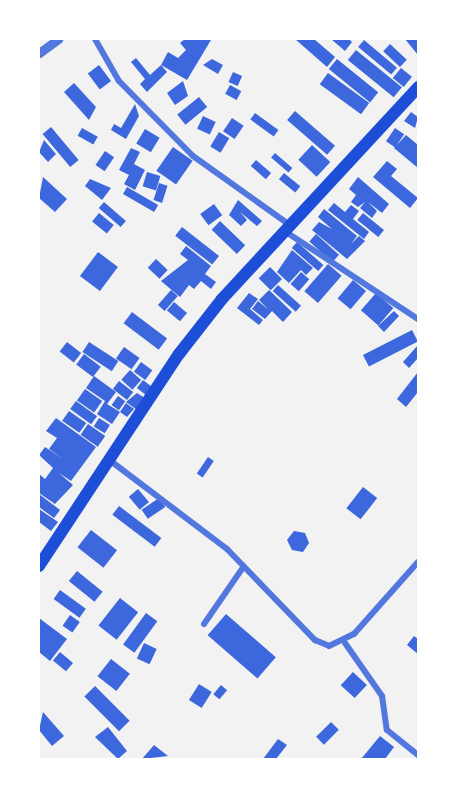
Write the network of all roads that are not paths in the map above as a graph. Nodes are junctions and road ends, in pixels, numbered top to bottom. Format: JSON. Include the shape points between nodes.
{"nodes":[{"id":1,"x":58,"y":39,"type":"edge"},
{"id":2,"x":95,"y":39,"type":"edge"},
{"id":3,"x":39,"y":53,"type":"edge"},
{"id":4,"x":418,"y":87,"type":"edge"},
{"id":5,"x":285,"y":226,"type":"junction"},
{"id":6,"x":418,"y":319,"type":"edge"},
{"id":7,"x":112,"y":462,"type":"junction"},
{"id":8,"x":418,"y":562,"type":"edge"},
{"id":9,"x":39,"y":566,"type":"edge"},
{"id":10,"x":244,"y":566,"type":"junction"},
{"id":11,"x":204,"y":624,"type":"dead end"},
{"id":12,"x":345,"y":643,"type":"junction"},
{"id":13,"x":418,"y":755,"type":"edge"}],
"edges":[{"from":1,"to":3,"type":"street"},
{"from":2,"to":5,"type":"street","via":[[119,81],[193,156]]},
{"from":4,"to":5,"type":"main road"},
{"from":5,"to":6,"type":"street"},
{"from":5,"to":7,"type":"main road","via":[[179,354]]},
{"from":7,"to":9,"type":"main road"},
{"from":7,"to":10,"type":"street"},
{"from":8,"to":12,"type":"street"},
{"from":10,"to":11,"type":"street"},
{"from":10,"to":12,"type":"street","via":[[315,640],[329,646]]},
{"from":12,"to":13,"type":"street","via":[[382,696],[387,730]]}]}
